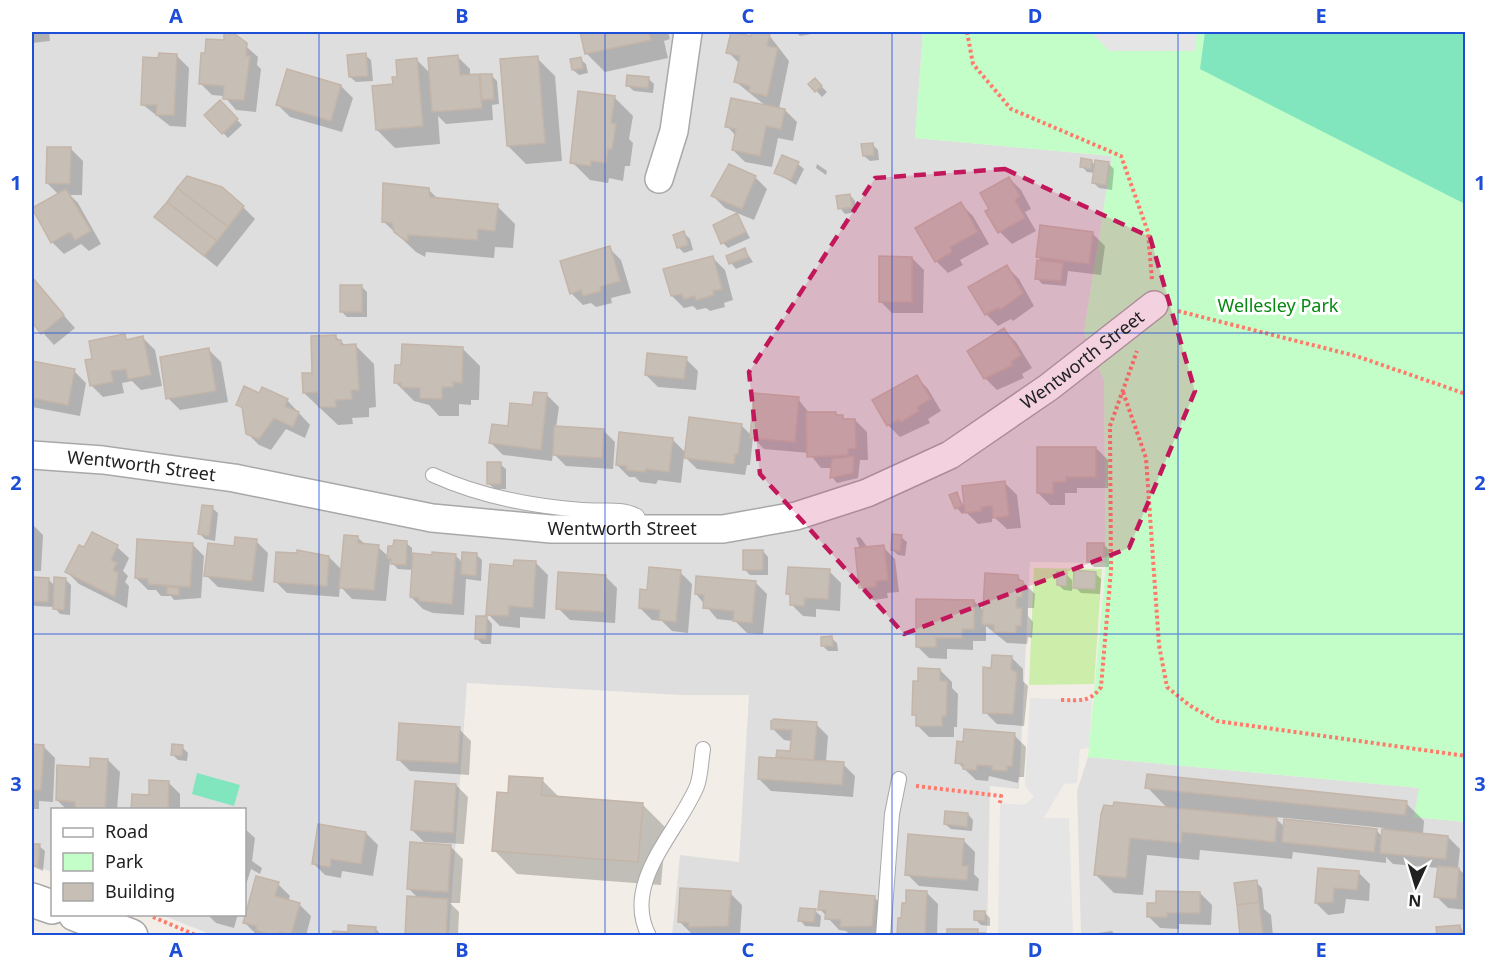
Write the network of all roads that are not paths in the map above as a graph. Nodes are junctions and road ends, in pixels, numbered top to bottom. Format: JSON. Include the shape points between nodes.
{"nodes":[{"id":1,"x":688,"y":32,"type":"edge"},
{"id":2,"x":659,"y":179,"type":"dead end"},
{"id":3,"x":1154,"y":305,"type":"road end"},
{"id":4,"x":32,"y":455,"type":"edge"},
{"id":5,"x":433,"y":475,"type":"dead end"},
{"id":6,"x":643,"y":529,"type":"junction"},
{"id":7,"x":703,"y":749,"type":"dead end"},
{"id":8,"x":899,"y":778,"type":"road end"},
{"id":9,"x":32,"y":900,"type":"edge"},
{"id":10,"x":51,"y":907,"type":"edge"},
{"id":11,"x":78,"y":916,"type":"edge"},
{"id":12,"x":131,"y":936,"type":"edge"},
{"id":13,"x":649,"y":936,"type":"edge"},
{"id":14,"x":883,"y":936,"type":"edge"}],
"edges":[{"from":1,"to":2,"type":"street","via":[[674,131]]},
{"from":3,"to":6,"type":"street","name":"Wentworth Street","via":[[1049,387],[950,455],[867,493],[796,516],[723,529]]},
{"from":4,"to":6,"type":"street","name":"Wentworth Street","via":[[103,460],[234,478],[432,518],[551,529]]},
{"from":5,"to":6,"type":"lane","via":[[467,491],[506,499],[582,510],[626,510],[638,516]]},
{"from":7,"to":13,"type":"lane","via":[[698,784],[650,868],[640,903]]},
{"from":8,"to":14,"type":"lane","via":[[892,814]]},
{"from":9,"to":10,"type":"street"},
{"from":11,"to":12,"type":"street"}]}
